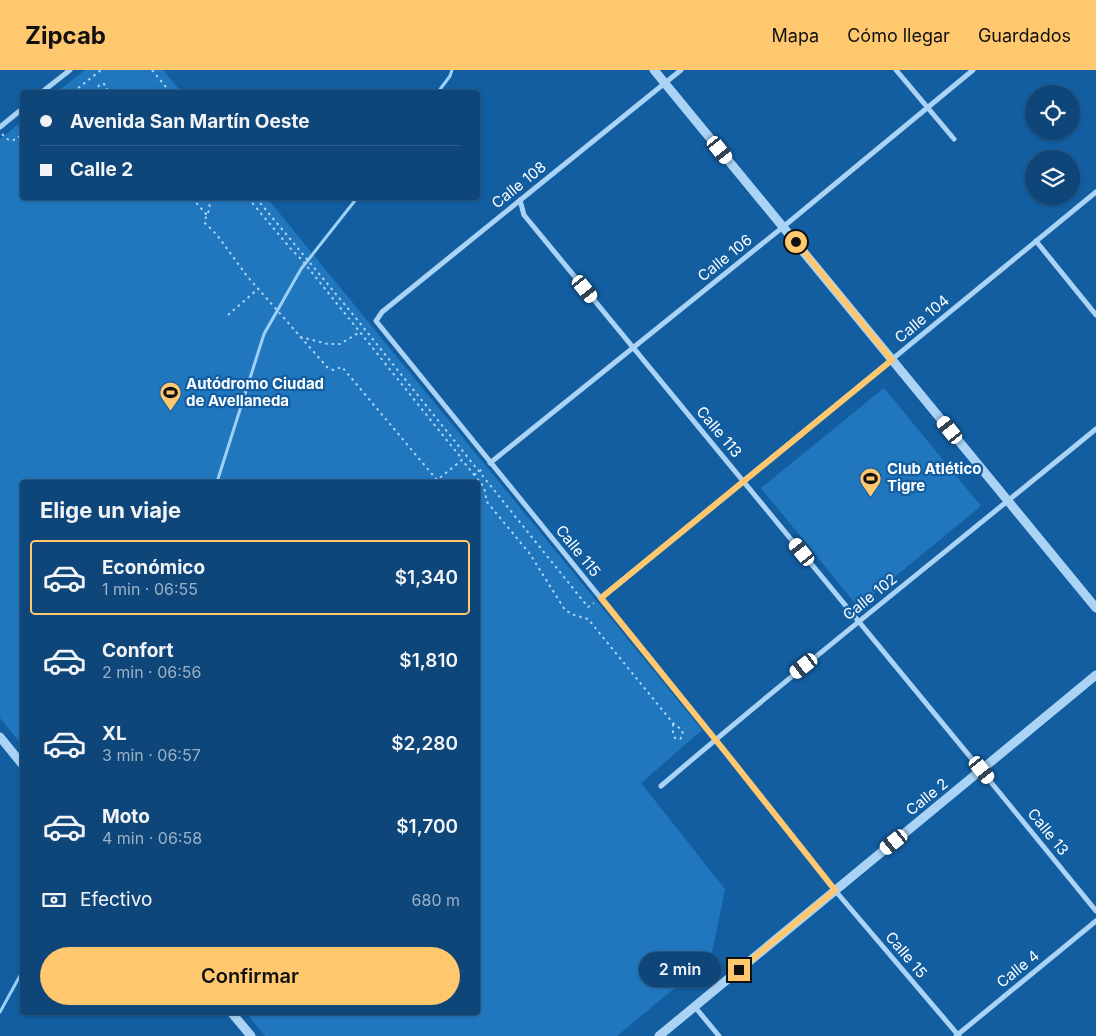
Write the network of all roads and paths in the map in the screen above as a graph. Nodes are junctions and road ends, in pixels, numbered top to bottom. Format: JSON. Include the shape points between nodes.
{"nodes":[{"id":1,"x":70,"y":70,"type":"edge"},
{"id":2,"x":101,"y":70,"type":"edge"},
{"id":3,"x":152,"y":70,"type":"edge"},
{"id":4,"x":654,"y":70,"type":"edge"},
{"id":5,"x":681,"y":70,"type":"edge"},
{"id":6,"x":896,"y":70,"type":"edge"},
{"id":7,"x":973,"y":70,"type":"edge"},
{"id":8,"x":665,"y":83,"type":"junction"},
{"id":9,"x":45,"y":90,"type":"edge"},
{"id":10,"x":76,"y":90,"type":"edge"},
{"id":11,"x":100,"y":90,"type":"edge"},
{"id":12,"x":107,"y":90,"type":"edge"},
{"id":13,"x":168,"y":90,"type":"edge"},
{"id":14,"x":926,"y":108,"type":"junction"},
{"id":15,"x":20,"y":111,"type":"edge"},
{"id":16,"x":0,"y":127,"type":"edge"},
{"id":17,"x":0,"y":132,"type":"edge"},
{"id":18,"x":20,"y":136,"type":"edge"},
{"id":19,"x":954,"y":139,"type":"dead end"},
{"id":20,"x":1096,"y":192,"type":"edge"},
{"id":21,"x":194,"y":200,"type":"edge"},
{"id":22,"x":208,"y":200,"type":"edge"},
{"id":23,"x":250,"y":200,"type":"edge"},
{"id":24,"x":258,"y":200,"type":"edge"},
{"id":25,"x":520,"y":200,"type":"junction"},
{"id":26,"x":207,"y":216,"type":"junction"},
{"id":27,"x":783,"y":227,"type":"junction"},
{"id":28,"x":1036,"y":241,"type":"junction"},
{"id":29,"x":258,"y":289,"type":"junction"},
{"id":30,"x":228,"y":315,"type":"dead end"},
{"id":31,"x":1096,"y":315,"type":"edge"},
{"id":32,"x":376,"y":321,"type":"joint"},
{"id":33,"x":360,"y":332,"type":"junction"},
{"id":34,"x":300,"y":337,"type":"junction"},
{"id":35,"x":633,"y":348,"type":"junction"},
{"id":36,"x":892,"y":360,"type":"junction"},
{"id":37,"x":1096,"y":428,"type":"edge"},
{"id":38,"x":462,"y":460,"type":"junction"},
{"id":39,"x":490,"y":463,"type":"junction"},
{"id":40,"x":479,"y":472,"type":"junction"},
{"id":41,"x":474,"y":475,"type":"junction"},
{"id":42,"x":478,"y":480,"type":"edge"},
{"id":43,"x":480,"y":482,"type":"edge"},
{"id":44,"x":744,"y":482,"type":"junction"},
{"id":45,"x":1008,"y":501,"type":"junction"},
{"id":46,"x":601,"y":598,"type":"junction"},
{"id":47,"x":1096,"y":608,"type":"edge"},
{"id":48,"x":859,"y":622,"type":"junction"},
{"id":49,"x":1096,"y":675,"type":"edge"},
{"id":50,"x":673,"y":723,"type":"junction"},
{"id":51,"x":0,"y":737,"type":"edge"},
{"id":52,"x":715,"y":739,"type":"junction"},
{"id":53,"x":20,"y":762,"type":"edge"},
{"id":54,"x":982,"y":770,"type":"junction"},
{"id":55,"x":661,"y":786,"type":"dead end"},
{"id":56,"x":835,"y":890,"type":"junction"},
{"id":57,"x":1096,"y":910,"type":"edge"},
{"id":58,"x":1096,"y":921,"type":"edge"},
{"id":59,"x":695,"y":1006,"type":"junction"},
{"id":60,"x":234,"y":1015,"type":"edge"},
{"id":61,"x":251,"y":1036,"type":"edge"},
{"id":62,"x":659,"y":1036,"type":"edge"},
{"id":63,"x":719,"y":1036,"type":"edge"},
{"id":64,"x":957,"y":1036,"type":"edge"}],
"edges":[{"from":1,"to":9,"type":"street"},
{"from":2,"to":10,"type":"path"},
{"from":3,"to":13,"type":"path"},
{"from":4,"to":8,"type":"street"},
{"from":5,"to":8,"type":"street","name":"Calle 108"},
{"from":6,"to":14,"type":"street"},
{"from":7,"to":14,"type":"street","name":"Calle 106"},
{"from":8,"to":25,"type":"street","name":"Calle 108"},
{"from":8,"to":27,"type":"street"},
{"from":11,"to":12,"type":"path","via":[[100,84],[104,84]]},
{"from":14,"to":19,"type":"street"},
{"from":14,"to":27,"type":"street","name":"Calle 106"},
{"from":15,"to":16,"type":"street"},
{"from":17,"to":18,"type":"path","via":[[7,140],[16,140]]},
{"from":20,"to":28,"type":"street","name":"Calle 104"},
{"from":21,"to":26,"type":"path"},
{"from":22,"to":26,"type":"path"},
{"from":23,"to":33,"type":"path"},
{"from":24,"to":40,"type":"path"},
{"from":25,"to":32,"type":"street","name":"Calle 108","via":[[382,312]]},
{"from":25,"to":35,"type":"street","name":"Calle 113","via":[[524,215]]},
{"from":26,"to":29,"type":"path","via":[[204,222]]},
{"from":27,"to":35,"type":"street","name":"Calle 106"},
{"from":27,"to":36,"type":"street"},
{"from":28,"to":31,"type":"street"},
{"from":28,"to":36,"type":"street","name":"Calle 104"},
{"from":29,"to":30,"type":"path"},
{"from":29,"to":34,"type":"path"},
{"from":32,"to":39,"type":"street","name":"Calle 115"},
{"from":33,"to":34,"type":"path","via":[[340,344]]},
{"from":33,"to":38,"type":"path"},
{"from":34,"to":38,"type":"path","via":[[327,367],[333,370],[342,367],[437,480]]},
{"from":35,"to":39,"type":"street","name":"Calle 106"},
{"from":35,"to":44,"type":"street","name":"Calle 113"},
{"from":36,"to":44,"type":"street","name":"Calle 104"},
{"from":36,"to":45,"type":"street"},
{"from":37,"to":45,"type":"street","name":"Calle 102"},
{"from":38,"to":41,"type":"path"},
{"from":39,"to":40,"type":"path"},
{"from":39,"to":46,"type":"street","name":"Calle 115"},
{"from":40,"to":41,"type":"path"},
{"from":40,"to":46,"type":"path","via":[[588,608]]},
{"from":41,"to":42,"type":"path"},
{"from":43,"to":50,"type":"path","via":[[487,502],[530,554],[565,610],[588,619]]},
{"from":44,"to":46,"type":"street","name":"Calle 104"},
{"from":44,"to":48,"type":"street","name":"Calle 113"},
{"from":45,"to":47,"type":"street"},
{"from":45,"to":48,"type":"street","name":"Calle 102"},
{"from":46,"to":52,"type":"street","name":"Calle 115"},
{"from":48,"to":52,"type":"street","name":"Calle 102"},
{"from":48,"to":54,"type":"street","name":"Calle 113"},
{"from":49,"to":54,"type":"street","name":"Calle 2"},
{"from":50,"to":50,"type":"path","via":[[682,730],[680,739],[673,734]]},
{"from":51,"to":53,"type":"street"},
{"from":52,"to":55,"type":"street","name":"Calle 102"},
{"from":52,"to":56,"type":"street","name":"Calle 115"},
{"from":54,"to":56,"type":"street","name":"Calle 2"},
{"from":54,"to":57,"type":"street","name":"Calle 13"},
{"from":56,"to":59,"type":"street","name":"Calle 2"},
{"from":56,"to":64,"type":"street","name":"Calle 15"},
{"from":58,"to":64,"type":"street","name":"Calle 4"},
{"from":59,"to":62,"type":"street","name":"Calle 2"},
{"from":59,"to":63,"type":"street"},
{"from":60,"to":61,"type":"street"}]}
